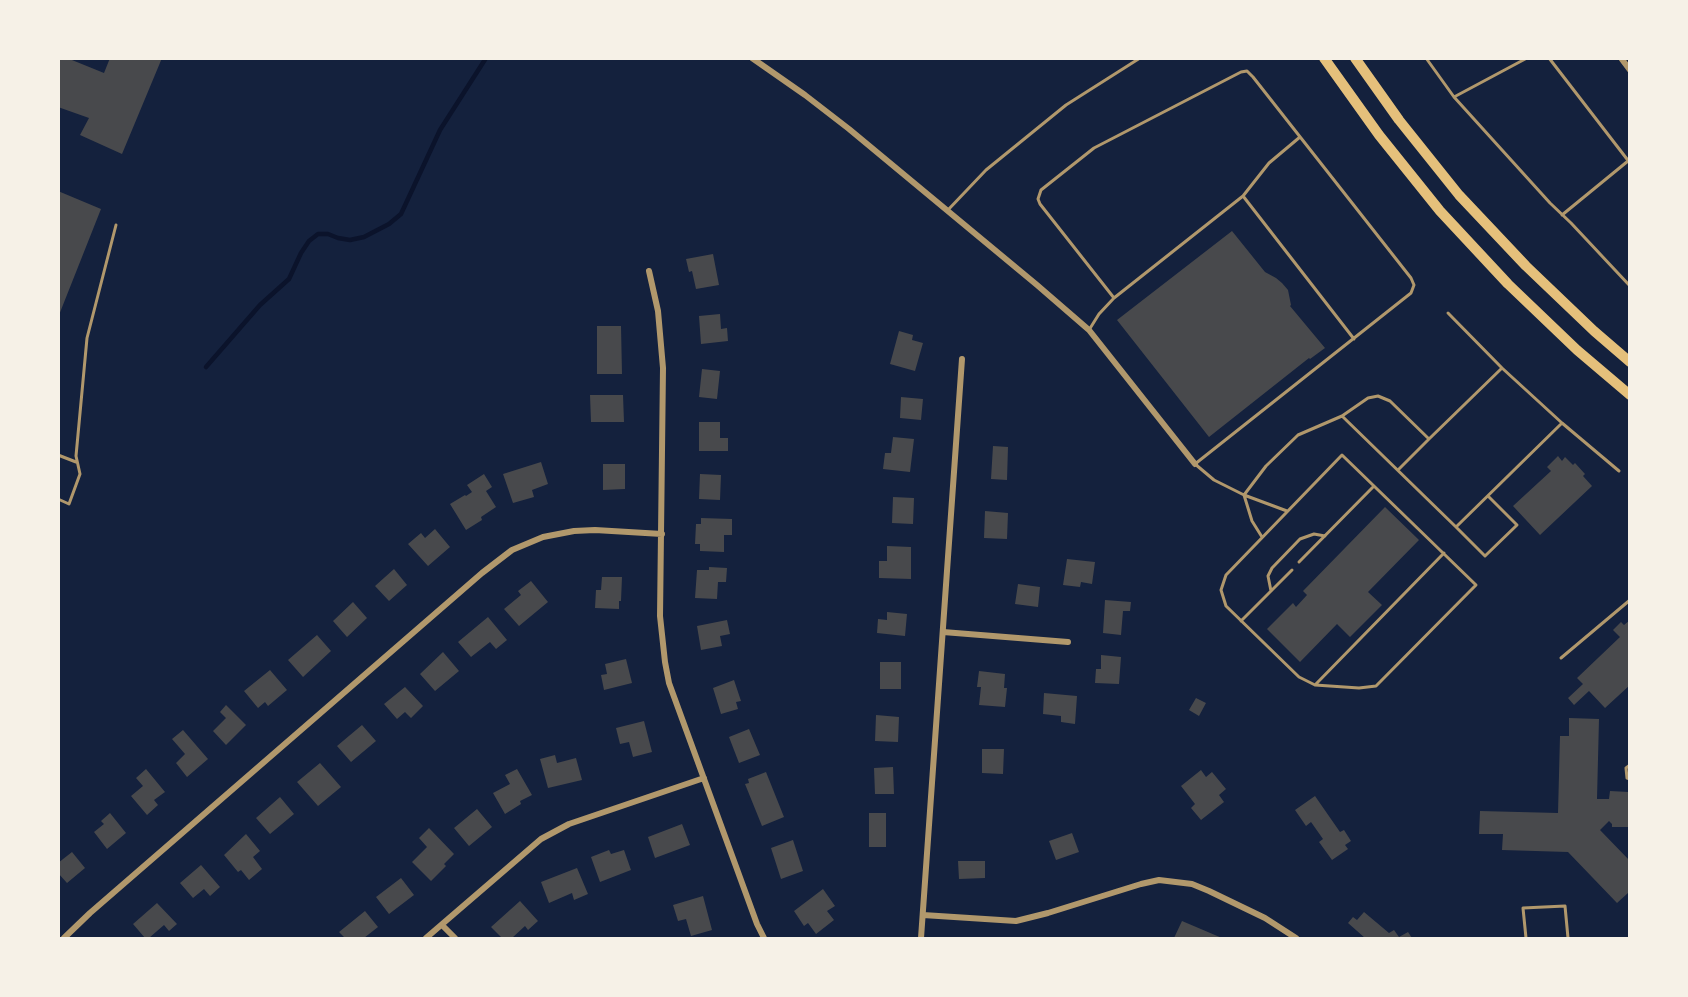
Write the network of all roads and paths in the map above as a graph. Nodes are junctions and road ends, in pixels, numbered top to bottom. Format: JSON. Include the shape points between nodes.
{"nodes":[{"id":1,"x":752,"y":58,"type":"edge"},
{"id":2,"x":1140,"y":58,"type":"edge"},
{"id":3,"x":1324,"y":58,"type":"edge"},
{"id":4,"x":1355,"y":58,"type":"edge"},
{"id":5,"x":1426,"y":58,"type":"edge"},
{"id":6,"x":1527,"y":58,"type":"edge"},
{"id":7,"x":1548,"y":58,"type":"edge"},
{"id":8,"x":1621,"y":58,"type":"edge"},
{"id":9,"x":1629,"y":70,"type":"edge"},
{"id":10,"x":1454,"y":97,"type":"junction"},
{"id":11,"x":1300,"y":138,"type":"junction"},
{"id":12,"x":1629,"y":162,"type":"edge"},
{"id":13,"x":1243,"y":196,"type":"junction"},
{"id":14,"x":947,"y":211,"type":"junction"},
{"id":15,"x":1562,"y":214,"type":"junction"},
{"id":16,"x":116,"y":225,"type":"dead end"},
{"id":17,"x":649,"y":271,"type":"dead end"},
{"id":18,"x":1629,"y":286,"type":"edge"},
{"id":19,"x":1114,"y":298,"type":"junction"},
{"id":20,"x":1448,"y":313,"type":"dead end"},
{"id":21,"x":1089,"y":330,"type":"junction"},
{"id":22,"x":1354,"y":339,"type":"junction"},
{"id":23,"x":962,"y":359,"type":"dead end"},
{"id":24,"x":1629,"y":362,"type":"edge"},
{"id":25,"x":1502,"y":368,"type":"junction"},
{"id":26,"x":1629,"y":395,"type":"edge"},
{"id":27,"x":1342,"y":416,"type":"junction"},
{"id":28,"x":1562,"y":423,"type":"junction"},
{"id":29,"x":1429,"y":439,"type":"junction"},
{"id":30,"x":58,"y":455,"type":"edge"},
{"id":31,"x":77,"y":463,"type":"junction"},
{"id":32,"x":1195,"y":464,"type":"junction"},
{"id":33,"x":1398,"y":471,"type":"junction"},
{"id":34,"x":1619,"y":471,"type":"dead end"},
{"id":35,"x":1374,"y":485,"type":"junction"},
{"id":36,"x":1244,"y":495,"type":"junction"},
{"id":37,"x":1488,"y":496,"type":"junction"},
{"id":38,"x":58,"y":499,"type":"edge"},
{"id":39,"x":1287,"y":511,"type":"junction"},
{"id":40,"x":1456,"y":527,"type":"junction"},
{"id":41,"x":662,"y":534,"type":"junction"},
{"id":42,"x":1325,"y":536,"type":"junction"},
{"id":43,"x":1262,"y":537,"type":"junction"},
{"id":44,"x":1444,"y":553,"type":"junction"},
{"id":45,"x":1299,"y":562,"type":"dead end"},
{"id":46,"x":1292,"y":570,"type":"dead end"},
{"id":47,"x":1271,"y":591,"type":"junction"},
{"id":48,"x":1629,"y":600,"type":"edge"},
{"id":49,"x":1241,"y":621,"type":"junction"},
{"id":50,"x":943,"y":632,"type":"junction"},
{"id":51,"x":1068,"y":642,"type":"dead end"},
{"id":52,"x":1561,"y":658,"type":"dead end"},
{"id":53,"x":1315,"y":685,"type":"junction"},
{"id":54,"x":1629,"y":765,"type":"edge"},
{"id":55,"x":704,"y":778,"type":"junction"},
{"id":56,"x":1629,"y":779,"type":"edge"},
{"id":57,"x":923,"y":915,"type":"junction"},
{"id":58,"x":442,"y":925,"type":"junction"},
{"id":59,"x":64,"y":939,"type":"edge"},
{"id":60,"x":426,"y":939,"type":"edge"},
{"id":61,"x":455,"y":939,"type":"edge"},
{"id":62,"x":764,"y":939,"type":"edge"},
{"id":63,"x":921,"y":939,"type":"edge"},
{"id":64,"x":1296,"y":939,"type":"edge"},
{"id":65,"x":1526,"y":939,"type":"edge"},
{"id":66,"x":1568,"y":939,"type":"edge"}],
"edges":[{"from":1,"to":14,"type":"street","via":[[805,94]]},
{"from":2,"to":14,"type":"lane","via":[[1066,105],[987,170]]},
{"from":3,"to":26,"type":"highway","via":[[1378,135],[1440,211],[1515,291]]},
{"from":4,"to":24,"type":"highway","via":[[1459,195],[1526,266]]},
{"from":5,"to":10,"type":"lane"},
{"from":6,"to":10,"type":"lane"},
{"from":7,"to":12,"type":"lane"},
{"from":8,"to":9,"type":"street"},
{"from":10,"to":15,"type":"lane"},
{"from":11,"to":13,"type":"lane","via":[[1269,163]]},
{"from":11,"to":19,"type":"lane","via":[[1253,77],[1241,72],[1098,146],[1041,190],[1040,204]]},
{"from":11,"to":22,"type":"lane","via":[[1414,282],[1411,292]]},
{"from":12,"to":15,"type":"lane"},
{"from":13,"to":19,"type":"lane"},
{"from":13,"to":22,"type":"lane"},
{"from":14,"to":21,"type":"street"},
{"from":15,"to":18,"type":"lane"},
{"from":16,"to":31,"type":"lane","via":[[87,338]]},
{"from":17,"to":41,"type":"street","via":[[658,311],[663,368]]},
{"from":19,"to":21,"type":"lane"},
{"from":20,"to":25,"type":"lane"},
{"from":21,"to":32,"type":"street"},
{"from":22,"to":32,"type":"lane"},
{"from":23,"to":50,"type":"street"},
{"from":25,"to":28,"type":"lane"},
{"from":25,"to":29,"type":"lane"},
{"from":27,"to":29,"type":"lane","via":[[1368,398],[1378,396],[1390,400]]},
{"from":27,"to":33,"type":"lane"},
{"from":27,"to":36,"type":"lane","via":[[1298,435],[1266,466]]},
{"from":28,"to":34,"type":"lane"},
{"from":28,"to":37,"type":"lane"},
{"from":29,"to":33,"type":"lane"},
{"from":30,"to":31,"type":"lane"},
{"from":31,"to":38,"type":"lane","via":[[80,474],[69,504]]},
{"from":32,"to":36,"type":"lane","via":[[1214,480]]},
{"from":33,"to":40,"type":"lane"},
{"from":35,"to":39,"type":"lane","via":[[1342,455]]},
{"from":35,"to":42,"type":"lane"},
{"from":35,"to":44,"type":"lane"},
{"from":36,"to":39,"type":"lane"},
{"from":36,"to":43,"type":"lane"},
{"from":37,"to":40,"type":"lane"},
{"from":37,"to":40,"type":"lane","via":[[1517,525],[1485,556]]},
{"from":39,"to":43,"type":"lane"},
{"from":41,"to":55,"type":"street","via":[[660,616],[665,662]]},
{"from":41,"to":59,"type":"street","via":[[574,531],[543,537],[512,550]]},
{"from":42,"to":45,"type":"lane"},
{"from":42,"to":47,"type":"lane","via":[[1314,534],[1300,539],[1272,568],[1268,576]]},
{"from":43,"to":49,"type":"lane","via":[[1226,575],[1221,590],[1226,606]]},
{"from":44,"to":53,"type":"lane"},
{"from":44,"to":53,"type":"lane","via":[[1476,585],[1376,686]]},
{"from":46,"to":47,"type":"lane"},
{"from":47,"to":49,"type":"lane"},
{"from":48,"to":52,"type":"lane"},
{"from":49,"to":53,"type":"lane","via":[[1299,677]]},
{"from":50,"to":51,"type":"street"},
{"from":50,"to":57,"type":"street"},
{"from":54,"to":56,"type":"lane"},
{"from":55,"to":58,"type":"street","via":[[569,824],[541,838]]},
{"from":55,"to":62,"type":"street"},
{"from":57,"to":63,"type":"street"},
{"from":57,"to":64,"type":"street","via":[[1016,921],[1159,880],[1192,884],[1209,891],[1265,918]]},
{"from":58,"to":60,"type":"street"},
{"from":58,"to":61,"type":"street"},
{"from":65,"to":66,"type":"lane","via":[[1523,908],[1565,906]]}]}
